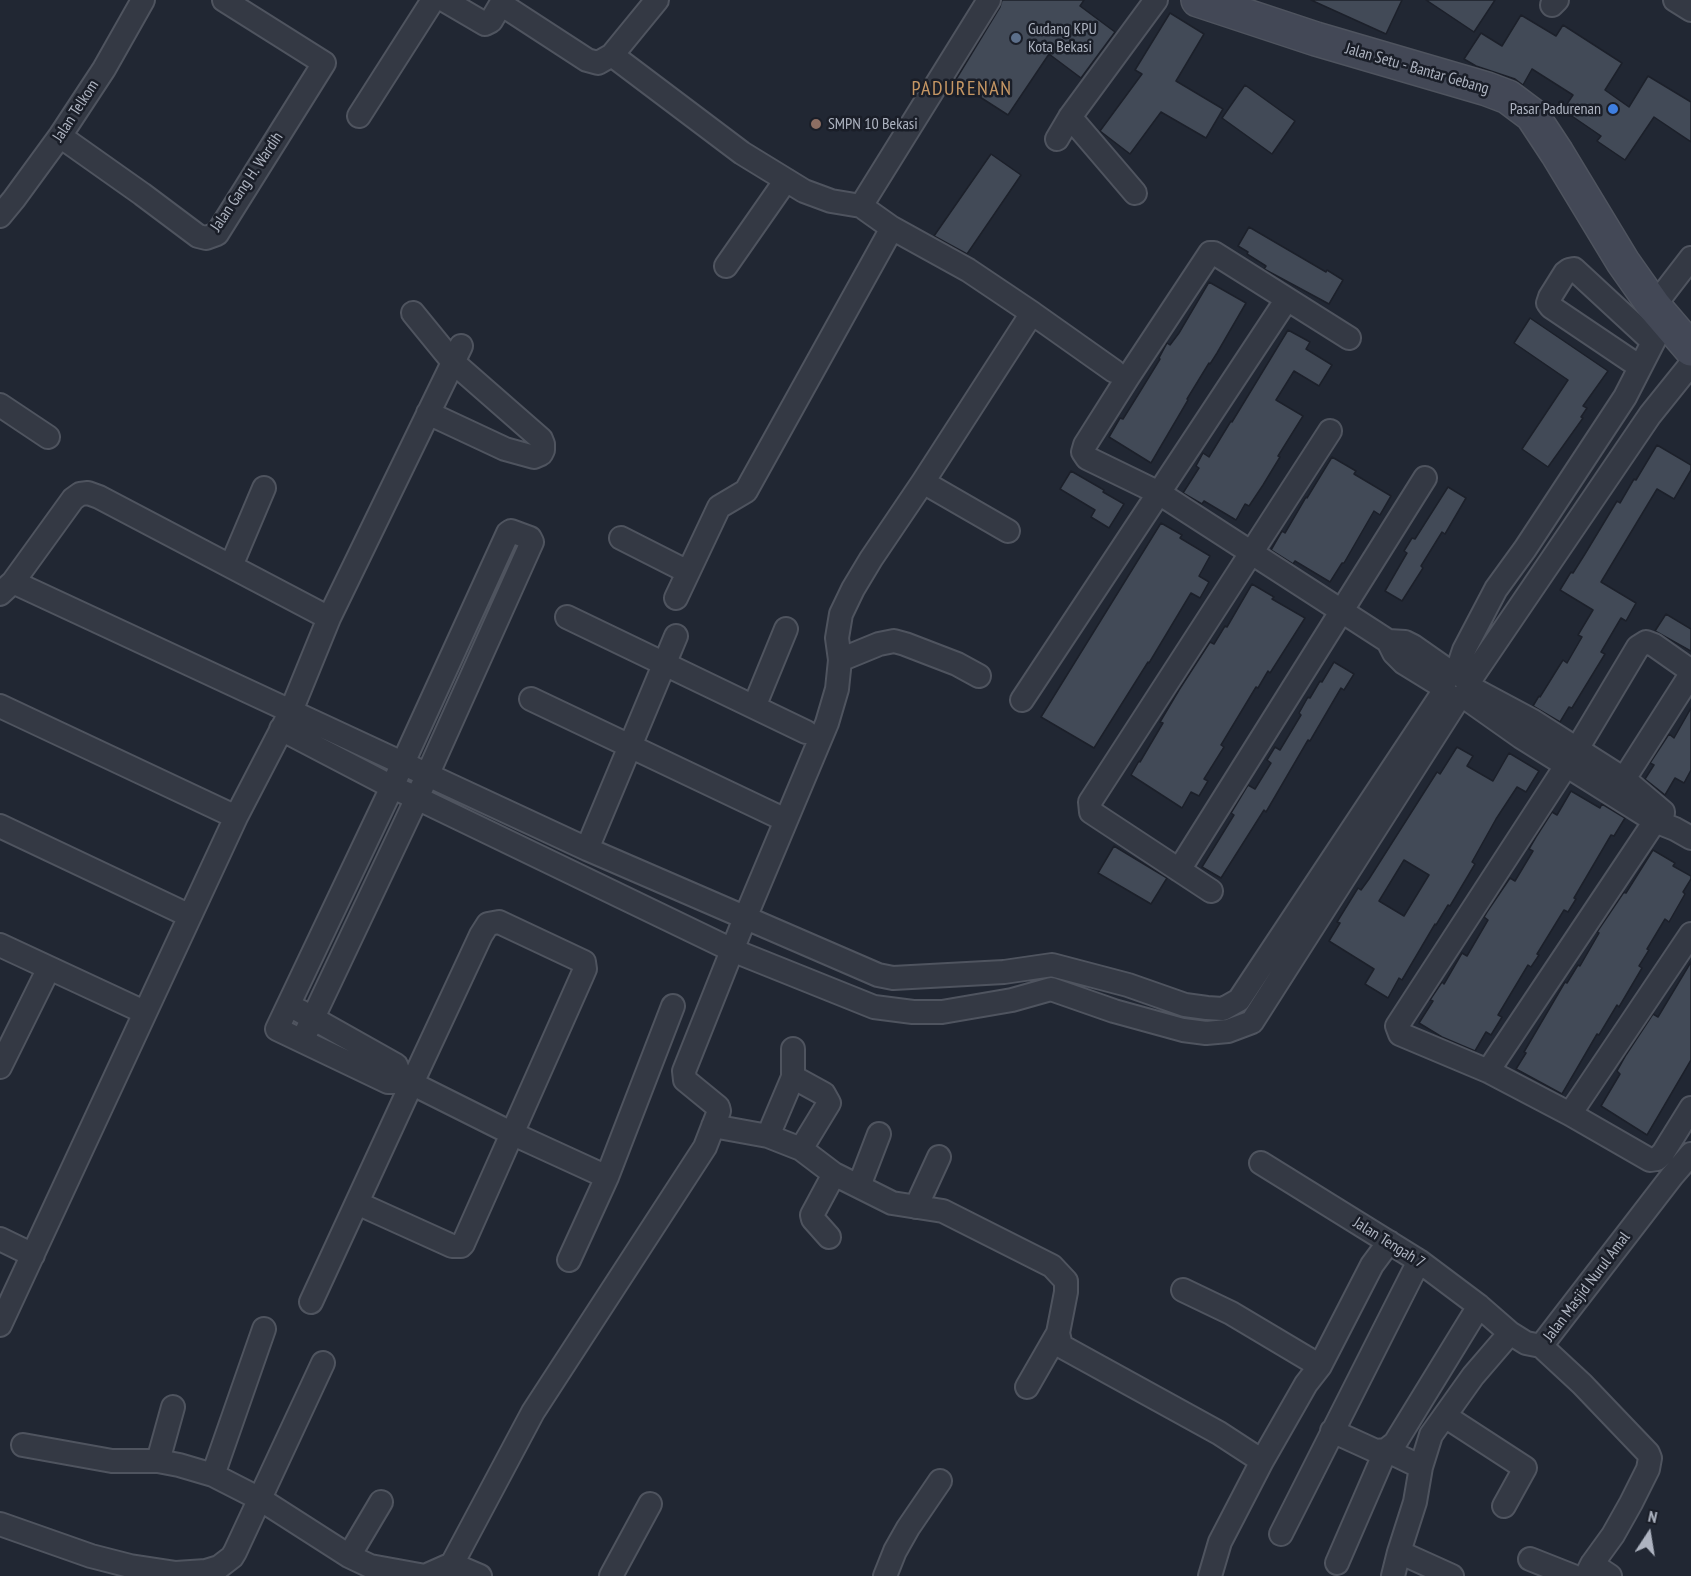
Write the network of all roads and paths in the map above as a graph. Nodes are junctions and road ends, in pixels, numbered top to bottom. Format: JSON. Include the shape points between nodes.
{"nodes":[{"id":1,"x":143,"y":0,"type":"edge"},
{"id":2,"x":224,"y":0,"type":"edge"},
{"id":3,"x":433,"y":0,"type":"edge"},
{"id":4,"x":444,"y":0,"type":"edge"},
{"id":5,"x":657,"y":0,"type":"edge"},
{"id":6,"x":988,"y":0,"type":"edge"},
{"id":7,"x":1156,"y":0,"type":"edge"},
{"id":8,"x":1198,"y":0,"type":"edge"},
{"id":9,"x":1675,"y":0,"type":"edge"},
{"id":10,"x":502,"y":2,"type":"edge"},
{"id":11,"x":1691,"y":10,"type":"edge"},
{"id":12,"x":612,"y":55,"type":"junction"},
{"id":13,"x":359,"y":116,"type":"dead end"},
{"id":14,"x":1070,"y":117,"type":"junction"},
{"id":15,"x":60,"y":136,"type":"junction"},
{"id":16,"x":1057,"y":139,"type":"dead end"},
{"id":17,"x":786,"y":180,"type":"junction"},
{"id":18,"x":1135,"y":193,"type":"dead end"},
{"id":19,"x":861,"y":206,"type":"junction"},
{"id":20,"x":0,"y":216,"type":"edge"},
{"id":21,"x":892,"y":228,"type":"junction"},
{"id":22,"x":1691,"y":258,"type":"edge"},
{"id":23,"x":726,"y":266,"type":"dead end"},
{"id":24,"x":1287,"y":298,"type":"junction"},
{"id":25,"x":413,"y":313,"type":"dead end"},
{"id":26,"x":1032,"y":313,"type":"junction"},
{"id":27,"x":1650,"y":322,"type":"junction"},
{"id":28,"x":1349,"y":338,"type":"dead end"},
{"id":29,"x":1610,"y":346,"type":"junction"},
{"id":30,"x":1691,"y":349,"type":"edge"},
{"id":31,"x":457,"y":354,"type":"junction"},
{"id":32,"x":1691,"y":364,"type":"edge"},
{"id":33,"x":1640,"y":367,"type":"junction"},
{"id":34,"x":1114,"y":372,"type":"dead end"},
{"id":35,"x":1625,"y":397,"type":"junction"},
{"id":36,"x":0,"y":405,"type":"edge"},
{"id":37,"x":428,"y":413,"type":"junction"},
{"id":38,"x":1650,"y":416,"type":"junction"},
{"id":39,"x":1330,"y":431,"type":"dead end"},
{"id":40,"x":48,"y":437,"type":"dead end"},
{"id":41,"x":1425,"y":478,"type":"dead end"},
{"id":42,"x":924,"y":482,"type":"junction"},
{"id":43,"x":264,"y":488,"type":"dead end"},
{"id":44,"x":1159,"y":492,"type":"junction"},
{"id":45,"x":1008,"y":531,"type":"dead end"},
{"id":46,"x":621,"y":538,"type":"dead end"},
{"id":47,"x":1252,"y":552,"type":"junction"},
{"id":48,"x":231,"y":566,"type":"junction"},
{"id":49,"x":688,"y":572,"type":"junction"},
{"id":50,"x":7,"y":588,"type":"edge"},
{"id":51,"x":676,"y":598,"type":"dead end"},
{"id":52,"x":1342,"y":610,"type":"junction"},
{"id":53,"x":567,"y":617,"type":"dead end"},
{"id":54,"x":329,"y":618,"type":"junction"},
{"id":55,"x":786,"y":629,"type":"dead end"},
{"id":56,"x":676,"y":636,"type":"dead end"},
{"id":57,"x":840,"y":660,"type":"junction"},
{"id":58,"x":664,"y":664,"type":"junction"},
{"id":59,"x":1691,"y":673,"type":"edge"},
{"id":60,"x":979,"y":676,"type":"dead end"},
{"id":61,"x":1457,"y":686,"type":"junction"},
{"id":62,"x":531,"y":699,"type":"dead end"},
{"id":63,"x":1022,"y":700,"type":"dead end"},
{"id":64,"x":0,"y":706,"type":"edge"},
{"id":65,"x":754,"y":707,"type":"junction"},
{"id":66,"x":286,"y":720,"type":"junction"},
{"id":67,"x":806,"y":732,"type":"dead end"},
{"id":68,"x":630,"y":746,"type":"junction"},
{"id":69,"x":1571,"y":757,"type":"junction"},
{"id":70,"x":403,"y":762,"type":"junction"},
{"id":71,"x":426,"y":775,"type":"junction"},
{"id":72,"x":1624,"y":779,"type":"junction"},
{"id":73,"x":392,"y":788,"type":"junction"},
{"id":74,"x":417,"y":798,"type":"junction"},
{"id":75,"x":777,"y":816,"type":"dead end"},
{"id":76,"x":236,"y":817,"type":"junction"},
{"id":77,"x":1671,"y":825,"type":"edge"},
{"id":78,"x":0,"y":826,"type":"edge"},
{"id":79,"x":587,"y":849,"type":"junction"},
{"id":80,"x":1179,"y":870,"type":"junction"},
{"id":81,"x":1211,"y":891,"type":"dead end"},
{"id":82,"x":190,"y":916,"type":"junction"},
{"id":83,"x":745,"y":918,"type":"junction"},
{"id":84,"x":1691,"y":934,"type":"edge"},
{"id":85,"x":0,"y":945,"type":"edge"},
{"id":86,"x":732,"y":950,"type":"junction"},
{"id":87,"x":1052,"y":965,"type":"junction"},
{"id":88,"x":49,"y":968,"type":"junction"},
{"id":89,"x":1051,"y":989,"type":"junction"},
{"id":90,"x":289,"y":1005,"type":"junction"},
{"id":91,"x":673,"y":1006,"type":"dead end"},
{"id":92,"x":144,"y":1012,"type":"junction"},
{"id":93,"x":313,"y":1018,"type":"junction"},
{"id":94,"x":334,"y":1030,"type":"junction"},
{"id":95,"x":302,"y":1041,"type":"junction"},
{"id":96,"x":793,"y":1049,"type":"dead end"},
{"id":97,"x":322,"y":1051,"type":"junction"},
{"id":98,"x":0,"y":1067,"type":"edge"},
{"id":99,"x":1488,"y":1071,"type":"junction"},
{"id":100,"x":793,"y":1077,"type":"junction"},
{"id":101,"x":407,"y":1080,"type":"junction"},
{"id":102,"x":1691,"y":1108,"type":"edge"},
{"id":103,"x":1570,"y":1114,"type":"junction"},
{"id":104,"x":713,"y":1126,"type":"junction"},
{"id":105,"x":512,"y":1133,"type":"junction"},
{"id":106,"x":879,"y":1134,"type":"dead end"},
{"id":107,"x":768,"y":1136,"type":"junction"},
{"id":108,"x":801,"y":1149,"type":"junction"},
{"id":109,"x":1691,"y":1154,"type":"edge"},
{"id":110,"x":939,"y":1157,"type":"dead end"},
{"id":111,"x":1261,"y":1163,"type":"dead end"},
{"id":112,"x":834,"y":1174,"type":"junction"},
{"id":113,"x":607,"y":1177,"type":"junction"},
{"id":114,"x":859,"y":1186,"type":"junction"},
{"id":115,"x":357,"y":1203,"type":"junction"},
{"id":116,"x":916,"y":1207,"type":"junction"},
{"id":117,"x":829,"y":1237,"type":"dead end"},
{"id":118,"x":0,"y":1239,"type":"edge"},
{"id":119,"x":1389,"y":1242,"type":"junction"},
{"id":120,"x":33,"y":1254,"type":"junction"},
{"id":121,"x":569,"y":1260,"type":"dead end"},
{"id":122,"x":1419,"y":1261,"type":"junction"},
{"id":123,"x":1183,"y":1290,"type":"dead end"},
{"id":124,"x":311,"y":1302,"type":"dead end"},
{"id":125,"x":1479,"y":1306,"type":"junction"},
{"id":126,"x":0,"y":1325,"type":"edge"},
{"id":127,"x":264,"y":1329,"type":"dead end"},
{"id":128,"x":1510,"y":1333,"type":"junction"},
{"id":129,"x":1058,"y":1334,"type":"junction"},
{"id":130,"x":1541,"y":1346,"type":"junction"},
{"id":131,"x":323,"y":1364,"type":"dead end"},
{"id":132,"x":1320,"y":1366,"type":"junction"},
{"id":133,"x":1027,"y":1387,"type":"dead end"},
{"id":134,"x":172,"y":1407,"type":"dead end"},
{"id":135,"x":1445,"y":1416,"type":"junction"},
{"id":136,"x":1332,"y":1431,"type":"junction"},
{"id":137,"x":22,"y":1445,"type":"dead end"},
{"id":138,"x":1386,"y":1450,"type":"junction"},
{"id":139,"x":158,"y":1461,"type":"junction"},
{"id":140,"x":1262,"y":1461,"type":"junction"},
{"id":141,"x":1421,"y":1467,"type":"junction"},
{"id":142,"x":213,"y":1475,"type":"junction"},
{"id":143,"x":940,"y":1480,"type":"dead end"},
{"id":144,"x":260,"y":1499,"type":"junction"},
{"id":145,"x":381,"y":1502,"type":"dead end"},
{"id":146,"x":650,"y":1504,"type":"dead end"},
{"id":147,"x":1504,"y":1506,"type":"dead end"},
{"id":148,"x":0,"y":1524,"type":"edge"},
{"id":149,"x":1281,"y":1534,"type":"dead end"},
{"id":150,"x":1399,"y":1552,"type":"junction"},
{"id":151,"x":349,"y":1556,"type":"junction"},
{"id":152,"x":1530,"y":1559,"type":"dead end"},
{"id":153,"x":1337,"y":1563,"type":"dead end"},
{"id":154,"x":452,"y":1564,"type":"junction"},
{"id":155,"x":220,"y":1572,"type":"edge"},
{"id":156,"x":1590,"y":1573,"type":"edge"},
{"id":157,"x":480,"y":1576,"type":"edge"},
{"id":158,"x":611,"y":1576,"type":"edge"},
{"id":159,"x":885,"y":1576,"type":"edge"},
{"id":160,"x":1210,"y":1576,"type":"edge"},
{"id":161,"x":1393,"y":1576,"type":"edge"},
{"id":162,"x":1452,"y":1576,"type":"edge"}],
"edges":[{"from":1,"to":15,"type":"street","name":"Jalan Telkom"},
{"from":2,"to":15,"type":"street","name":"Jalan Gang H. Wardih","via":[[324,63],[217,234],[198,236]]},
{"from":3,"to":13,"type":"street"},
{"from":4,"to":10,"type":"street","via":[[485,24]]},
{"from":5,"to":12,"type":"street"},
{"from":6,"to":19,"type":"street"},
{"from":7,"to":14,"type":"street"},
{"from":8,"to":27,"type":"main road","name":"Jalan Setu - Bantar Gebang","via":[[1508,97],[1532,116],[1557,153],[1623,262]]},
{"from":9,"to":11,"type":"street"},
{"from":10,"to":12,"type":"street","via":[[587,60],[598,63]]},
{"from":12,"to":17,"type":"street","via":[[742,153]]},
{"from":14,"to":16,"type":"street"},
{"from":14,"to":18,"type":"street"},
{"from":15,"to":20,"type":"street","name":"Jalan Telkom"},
{"from":17,"to":19,"type":"street","via":[[831,201]]},
{"from":17,"to":23,"type":"street"},
{"from":19,"to":21,"type":"street"},
{"from":21,"to":26,"type":"street","via":[[968,270]]},
{"from":21,"to":49,"type":"street","via":[[746,491],[719,507]]},
{"from":22,"to":27,"type":"street"},
{"from":24,"to":28,"type":"street"},
{"from":24,"to":44,"type":"street"},
{"from":24,"to":44,"type":"street","via":[[1210,253],[1140,358],[1083,452],[1087,458]]},
{"from":25,"to":31,"type":"street"},
{"from":26,"to":34,"type":"street"},
{"from":26,"to":42,"type":"street"},
{"from":27,"to":29,"type":"street"},
{"from":27,"to":29,"type":"street","via":[[1574,269],[1569,270],[1548,303]]},
{"from":27,"to":30,"type":"main road","name":"Jalan Setu - Bantar Gebang"},
{"from":27,"to":33,"type":"street"},
{"from":29,"to":33,"type":"street"},
{"from":31,"to":37,"type":"street"},
{"from":31,"to":37,"type":"street","via":[[541,439],[541,454],[534,457],[505,449]]},
{"from":32,"to":38,"type":"street"},
{"from":33,"to":35,"type":"street"},
{"from":35,"to":38,"type":"street"},
{"from":35,"to":61,"type":"street","via":[[1496,589],[1464,650]]},
{"from":36,"to":40,"type":"street"},
{"from":37,"to":54,"type":"street"},
{"from":38,"to":61,"type":"street"},
{"from":39,"to":47,"type":"street"},
{"from":41,"to":52,"type":"street"},
{"from":42,"to":45,"type":"street"},
{"from":42,"to":57,"type":"street","via":[[871,560],[841,614],[837,638]]},
{"from":43,"to":48,"type":"street"},
{"from":44,"to":47,"type":"street"},
{"from":44,"to":63,"type":"street"},
{"from":46,"to":49,"type":"street"},
{"from":47,"to":52,"type":"street"},
{"from":47,"to":80,"type":"street","via":[[1090,802],[1091,812]]},
{"from":48,"to":50,"type":"street","via":[[99,497],[80,494]]},
{"from":48,"to":54,"type":"street"},
{"from":49,"to":51,"type":"street"},
{"from":50,"to":66,"type":"street"},
{"from":52,"to":61,"type":"street","via":[[1388,641],[1413,646]]},
{"from":52,"to":80,"type":"street"},
{"from":53,"to":58,"type":"street"},
{"from":54,"to":66,"type":"street"},
{"from":55,"to":65,"type":"street"},
{"from":56,"to":58,"type":"street"},
{"from":57,"to":60,"type":"street","via":[[894,641]]},
{"from":57,"to":83,"type":"street","via":[[827,723]]},
{"from":58,"to":65,"type":"street"},
{"from":58,"to":68,"type":"street"},
{"from":59,"to":69,"type":"street","via":[[1654,645],[1646,642],[1638,647]]},
{"from":59,"to":72,"type":"street"},
{"from":61,"to":69,"type":"street","via":[[1521,737]]},
{"from":61,"to":87,"type":"street","via":[[1239,1000],[1222,1009],[1185,1005]]},
{"from":61,"to":89,"type":"street","via":[[1252,1022],[1228,1031],[1183,1030]]},
{"from":62,"to":68,"type":"street"},
{"from":64,"to":76,"type":"street"},
{"from":65,"to":67,"type":"street"},
{"from":66,"to":70,"type":"street"},
{"from":66,"to":73,"type":"street"},
{"from":66,"to":76,"type":"street"},
{"from":68,"to":75,"type":"street"},
{"from":68,"to":79,"type":"street"},
{"from":69,"to":72,"type":"street"},
{"from":69,"to":77,"type":"street"},
{"from":69,"to":99,"type":"street","via":[[1397,1026],[1400,1034]]},
{"from":70,"to":71,"type":"street"},
{"from":70,"to":71,"type":"street","via":[[508,533],[530,538],[532,542]]},
{"from":70,"to":73,"type":"street"},
{"from":71,"to":74,"type":"street"},
{"from":71,"to":79,"type":"street"},
{"from":72,"to":77,"type":"street"},
{"from":73,"to":74,"type":"street"},
{"from":73,"to":90,"type":"street"},
{"from":74,"to":86,"type":"street"},
{"from":74,"to":93,"type":"street"},
{"from":76,"to":82,"type":"street"},
{"from":77,"to":99,"type":"street"},
{"from":78,"to":82,"type":"street"},
{"from":79,"to":83,"type":"street"},
{"from":80,"to":81,"type":"street"},
{"from":82,"to":92,"type":"street"},
{"from":83,"to":86,"type":"street"},
{"from":83,"to":87,"type":"street","via":[[893,978],[1004,972]]},
{"from":84,"to":103,"type":"street"},
{"from":85,"to":88,"type":"street"},
{"from":86,"to":89,"type":"street","via":[[874,1007],[892,1010],[942,1012]]},
{"from":86,"to":104,"type":"street","via":[[684,1071],[685,1080],[718,1107]]},
{"from":87,"to":89,"type":"street"},
{"from":88,"to":92,"type":"street"},
{"from":88,"to":98,"type":"street"},
{"from":90,"to":93,"type":"street"},
{"from":90,"to":95,"type":"street","via":[[277,1029]]},
{"from":91,"to":113,"type":"street"},
{"from":92,"to":120,"type":"street"},
{"from":93,"to":94,"type":"street"},
{"from":93,"to":95,"type":"street"},
{"from":94,"to":97,"type":"street"},
{"from":94,"to":101,"type":"street","via":[[396,1065]]},
{"from":95,"to":97,"type":"street"},
{"from":96,"to":100,"type":"street"},
{"from":97,"to":101,"type":"street","via":[[388,1082]]},
{"from":99,"to":103,"type":"street"},
{"from":100,"to":107,"type":"street"},
{"from":100,"to":108,"type":"street","via":[[824,1094],[829,1103]]},
{"from":101,"to":105,"type":"street"},
{"from":101,"to":105,"type":"street","via":[[488,924],[499,922],[584,962],[585,969]]},
{"from":101,"to":115,"type":"street"},
{"from":102,"to":103,"type":"street","via":[[1657,1160],[1650,1160]]},
{"from":104,"to":107,"type":"street"},
{"from":104,"to":154,"type":"street","via":[[705,1147],[533,1412]]},
{"from":105,"to":113,"type":"street"},
{"from":105,"to":115,"type":"street","via":[[460,1246],[452,1246]]},
{"from":106,"to":114,"type":"street"},
{"from":107,"to":108,"type":"street"},
{"from":108,"to":112,"type":"street"},
{"from":109,"to":130,"type":"street","name":"Jalan Masjid Nurul Amal"},
{"from":110,"to":116,"type":"street"},
{"from":111,"to":119,"type":"street","name":"Jalan Tengah 7"},
{"from":112,"to":114,"type":"street"},
{"from":112,"to":117,"type":"street","via":[[812,1215]]},
{"from":113,"to":121,"type":"street"},
{"from":114,"to":116,"type":"street","via":[[892,1203]]},
{"from":115,"to":124,"type":"street"},
{"from":116,"to":129,"type":"street","via":[[943,1211],[1052,1266],[1066,1281]]},
{"from":118,"to":120,"type":"street"},
{"from":119,"to":122,"type":"street","name":"Jalan Tengah 7"},
{"from":119,"to":132,"type":"street","via":[[1372,1265]]},
{"from":120,"to":126,"type":"street"},
{"from":122,"to":125,"type":"street","name":"Jalan Tengah 7"},
{"from":122,"to":136,"type":"street"},
{"from":123,"to":132,"type":"street","via":[[1231,1312]]},
{"from":125,"to":128,"type":"street","name":"Jalan Tengah 7"},
{"from":125,"to":138,"type":"street","via":[[1395,1443]]},
{"from":127,"to":142,"type":"street"},
{"from":128,"to":130,"type":"street","name":"Jalan Masjid Nurul Amal","via":[[1526,1343]]},
{"from":128,"to":135,"type":"street"},
{"from":129,"to":133,"type":"street"},
{"from":129,"to":140,"type":"street","via":[[1061,1346]]},
{"from":130,"to":156,"type":"street","via":[[1650,1458],[1631,1503]]},
{"from":131,"to":144,"type":"street"},
{"from":132,"to":140,"type":"street"},
{"from":134,"to":139,"type":"street"},
{"from":135,"to":141,"type":"street","via":[[1431,1435]]},
{"from":135,"to":147,"type":"street","via":[[1525,1468]]},
{"from":136,"to":138,"type":"street","via":[[1376,1451]]},
{"from":136,"to":149,"type":"street"},
{"from":137,"to":139,"type":"street","via":[[112,1461]]},
{"from":138,"to":141,"type":"street"},
{"from":138,"to":153,"type":"street"},
{"from":139,"to":142,"type":"street"},
{"from":140,"to":160,"type":"street","via":[[1220,1542]]},
{"from":141,"to":150,"type":"street"},
{"from":142,"to":144,"type":"street"},
{"from":143,"to":159,"type":"street","via":[[901,1541]]},
{"from":144,"to":151,"type":"street"},
{"from":144,"to":155,"type":"street","via":[[232,1557]]},
{"from":145,"to":151,"type":"street"},
{"from":146,"to":158,"type":"street"},
{"from":148,"to":155,"type":"street","via":[[130,1566],[176,1573]]},
{"from":150,"to":161,"type":"street"},
{"from":150,"to":162,"type":"street"},
{"from":151,"to":154,"type":"street","via":[[370,1566],[425,1576]]},
{"from":152,"to":156,"type":"street"},
{"from":154,"to":157,"type":"street"}]}
